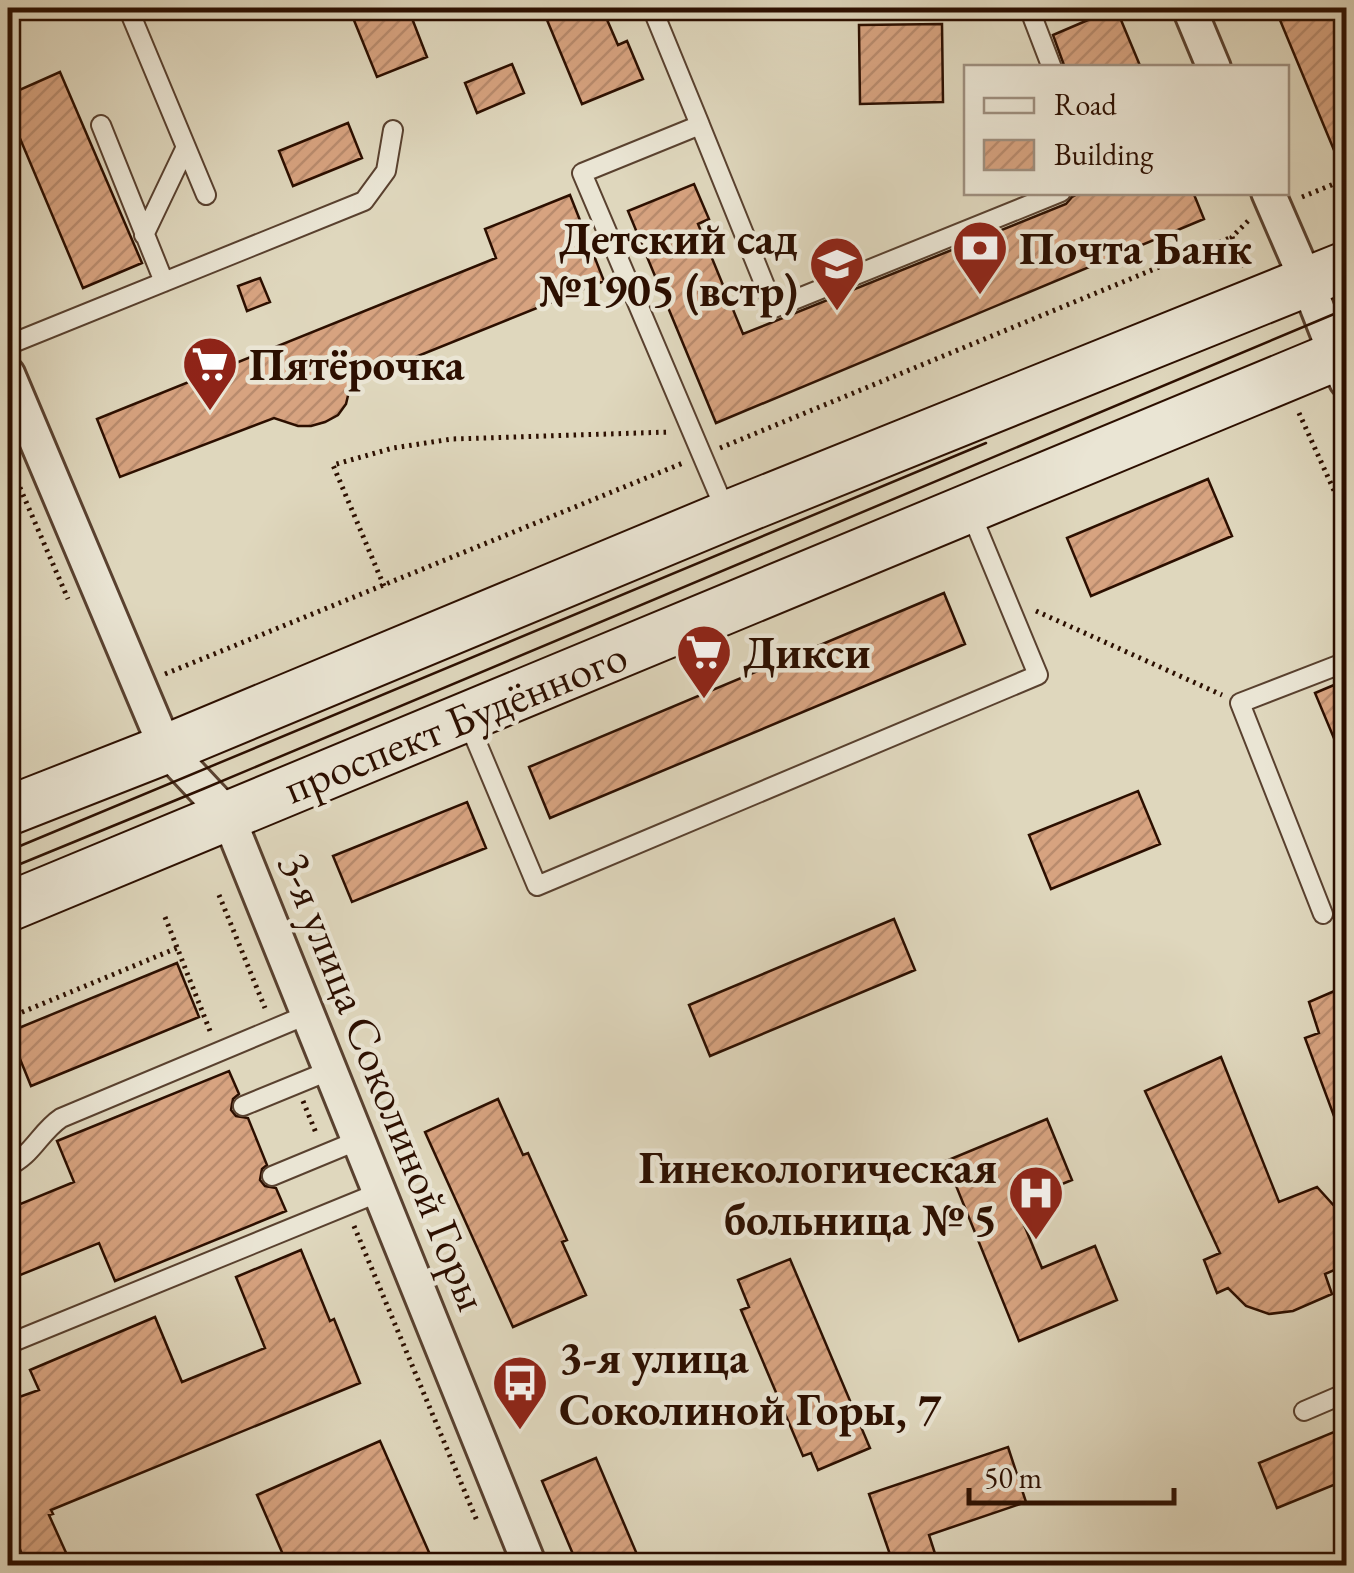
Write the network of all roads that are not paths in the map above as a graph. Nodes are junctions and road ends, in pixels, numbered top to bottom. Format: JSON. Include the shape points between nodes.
{"nodes":[{"id":1,"x":128,"y":8,"type":"edge"},
{"id":2,"x":652,"y":8,"type":"edge"},
{"id":3,"x":1028,"y":8,"type":"edge"},
{"id":4,"x":1189,"y":8,"type":"edge"},
{"id":5,"x":1051,"y":65,"type":"edge"},
{"id":6,"x":1213,"y":65,"type":"edge"},
{"id":7,"x":101,"y":125,"type":"dead end"},
{"id":8,"x":700,"y":125,"type":"junction"},
{"id":9,"x":393,"y":130,"type":"dead end"},
{"id":10,"x":186,"y":147,"type":"junction"},
{"id":11,"x":206,"y":195,"type":"dead end"},
{"id":12,"x":1054,"y":195,"type":"edge"},
{"id":13,"x":1270,"y":203,"type":"edge"},
{"id":14,"x":144,"y":234,"type":"junction"},
{"id":15,"x":1327,"y":274,"type":"edge"},
{"id":16,"x":164,"y":282,"type":"junction"},
{"id":17,"x":8,"y":345,"type":"edge"},
{"id":18,"x":1343,"y":363,"type":"edge"},
{"id":19,"x":8,"y":374,"type":"edge"},
{"id":20,"x":969,"y":508,"type":"junction"},
{"id":21,"x":728,"y":515,"type":"junction"},
{"id":22,"x":1346,"y":662,"type":"edge"},
{"id":23,"x":466,"y":716,"type":"junction"},
{"id":24,"x":166,"y":750,"type":"junction"},
{"id":25,"x":8,"y":811,"type":"edge"},
{"id":26,"x":227,"y":814,"type":"junction"},
{"id":27,"x":8,"y":906,"type":"edge"},
{"id":28,"x":1323,"y":914,"type":"dead end"},
{"id":29,"x":309,"y":1014,"type":"junction"},
{"id":30,"x":331,"y":1070,"type":"junction"},
{"id":31,"x":243,"y":1106,"type":"dead end"},
{"id":32,"x":359,"y":1140,"type":"junction"},
{"id":33,"x":8,"y":1166,"type":"edge"},
{"id":34,"x":272,"y":1176,"type":"dead end"},
{"id":35,"x":380,"y":1192,"type":"junction"},
{"id":36,"x":8,"y":1344,"type":"edge"},
{"id":37,"x":1346,"y":1393,"type":"edge"},
{"id":38,"x":1304,"y":1411,"type":"dead end"},
{"id":39,"x":530,"y":1566,"type":"edge"}],
"edges":[{"from":1,"to":10,"type":"lane"},
{"from":2,"to":8,"type":"lane"},
{"from":3,"to":5,"type":"lane"},
{"from":4,"to":6,"type":"street"},
{"from":7,"to":14,"type":"lane"},
{"from":8,"to":12,"type":"lane","via":[[774,308]]},
{"from":8,"to":21,"type":"lane","via":[[582,174]]},
{"from":9,"to":16,"type":"lane","via":[[386,171],[364,201]]},
{"from":10,"to":11,"type":"lane"},
{"from":10,"to":14,"type":"lane"},
{"from":13,"to":15,"type":"street"},
{"from":14,"to":16,"type":"lane"},
{"from":15,"to":18,"type":"street"},
{"from":15,"to":21,"type":"main road","name":"проспект Будённого"},
{"from":16,"to":17,"type":"lane"},
{"from":18,"to":20,"type":"main road","name":"проспект Будённого"},
{"from":19,"to":24,"type":"street","name":"3-я улица Соколиной Горы"},
{"from":20,"to":23,"type":"main road","name":"проспект Будённого"},
{"from":20,"to":23,"type":"lane","via":[[1038,676],[537,886]]},
{"from":21,"to":24,"type":"main road","name":"проспект Будённого"},
{"from":22,"to":28,"type":"lane","via":[[1240,703]]},
{"from":23,"to":26,"type":"main road","name":"проспект Будённого"},
{"from":24,"to":25,"type":"main road","name":"проспект Будённого"},
{"from":24,"to":26,"type":"street","name":"3-я улица Соколиной Горы"},
{"from":26,"to":27,"type":"main road","name":"проспект Будённого"},
{"from":26,"to":29,"type":"street","name":"3-я улица Соколиной Горы"},
{"from":29,"to":30,"type":"street","name":"3-я улица Соколиной Горы"},
{"from":29,"to":33,"type":"lane","via":[[61,1118]]},
{"from":30,"to":31,"type":"lane"},
{"from":30,"to":32,"type":"street","name":"3-я улица Соколиной Горы"},
{"from":32,"to":34,"type":"lane"},
{"from":32,"to":35,"type":"street","name":"3-я улица Соколиной Горы"},
{"from":35,"to":36,"type":"lane"},
{"from":35,"to":39,"type":"street","name":"3-я улица Соколиной Горы"},
{"from":37,"to":38,"type":"lane"}]}
